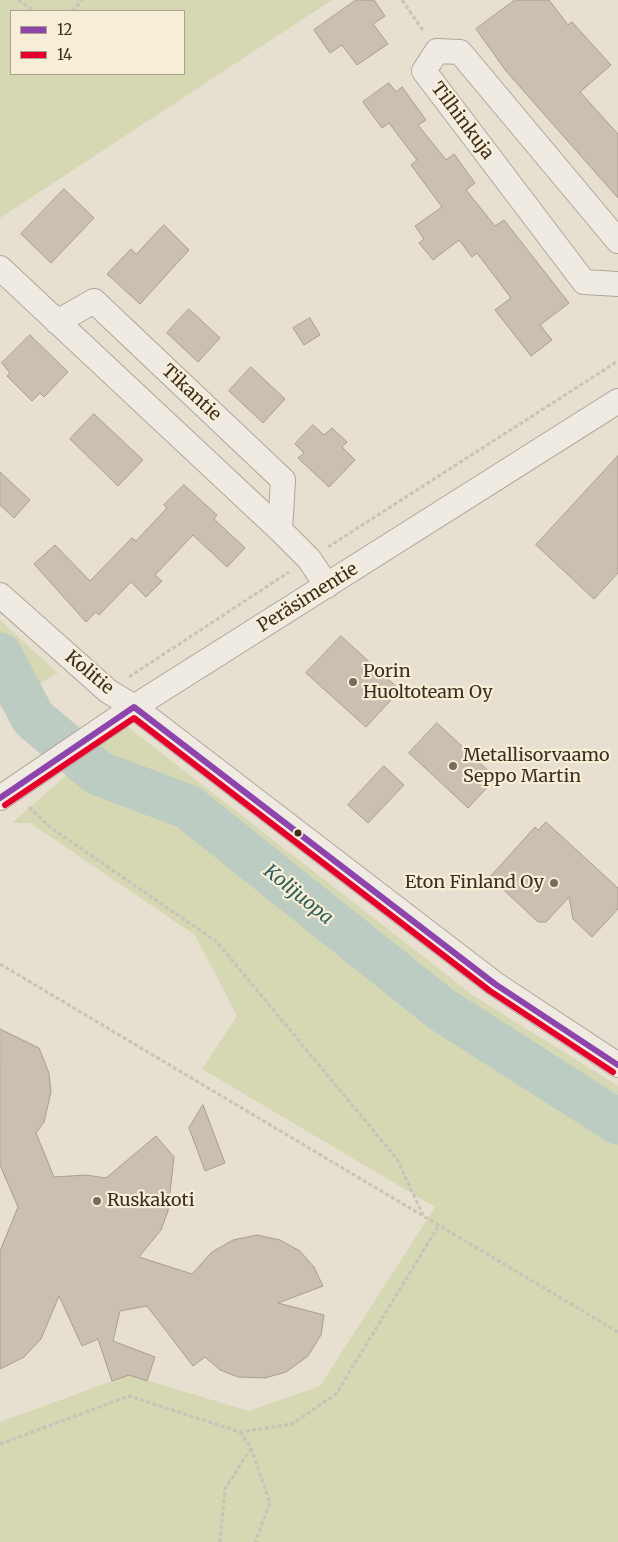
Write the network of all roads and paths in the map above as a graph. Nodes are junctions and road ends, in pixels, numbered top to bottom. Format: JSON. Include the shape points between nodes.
{"nodes":[{"id":1,"x":18,"y":0,"type":"edge"},
{"id":2,"x":82,"y":0,"type":"edge"},
{"id":3,"x":402,"y":0,"type":"edge"},
{"id":4,"x":33,"y":10,"type":"edge"},
{"id":5,"x":73,"y":10,"type":"edge"},
{"id":6,"x":437,"y":51,"type":"junction"},
{"id":7,"x":618,"y":242,"type":"edge"},
{"id":8,"x":0,"y":268,"type":"edge"},
{"id":9,"x":618,"y":284,"type":"edge"},
{"id":10,"x":58,"y":322,"type":"junction"},
{"id":11,"x":618,"y":361,"type":"edge"},
{"id":12,"x":618,"y":401,"type":"edge"},
{"id":13,"x":280,"y":530,"type":"junction"},
{"id":14,"x":309,"y":559,"type":"junction"},
{"id":15,"x":327,"y":586,"type":"junction"},
{"id":16,"x":0,"y":596,"type":"edge"},
{"id":17,"x":108,"y":691,"type":"junction"},
{"id":18,"x":134,"y":707,"type":"junction"},
{"id":19,"x":6,"y":794,"type":"edge"},
{"id":20,"x":0,"y":964,"type":"edge"},
{"id":21,"x":618,"y":1065,"type":"edge"},
{"id":22,"x":423,"y":1216,"type":"junction"},
{"id":23,"x":439,"y":1225,"type":"junction"},
{"id":24,"x":618,"y":1332,"type":"edge"},
{"id":25,"x":240,"y":1432,"type":"junction"},
{"id":26,"x":0,"y":1444,"type":"edge"},
{"id":27,"x":251,"y":1448,"type":"junction"},
{"id":28,"x":220,"y":1542,"type":"edge"},
{"id":29,"x":255,"y":1542,"type":"edge"}],
"edges":[{"from":1,"to":4,"type":"path"},
{"from":2,"to":5,"type":"path"},
{"from":3,"to":6,"type":"path"},
{"from":6,"to":7,"type":"street","via":[[460,52]]},
{"from":6,"to":9,"type":"street","name":"Tilhinkuja","via":[[424,71],[584,282]]},
{"from":8,"to":10,"type":"street"},
{"from":10,"to":13,"type":"street"},
{"from":10,"to":13,"type":"street","name":"Tikantie","via":[[94,301],[283,480]]},
{"from":11,"to":14,"type":"path"},
{"from":12,"to":15,"type":"street","name":"Peräsimentie"},
{"from":13,"to":14,"type":"street"},
{"from":14,"to":15,"type":"street"},
{"from":14,"to":17,"type":"path"},
{"from":15,"to":18,"type":"street","name":"Peräsimentie"},
{"from":16,"to":17,"type":"street","name":"Kolitie"},
{"from":17,"to":18,"type":"street","name":"Kolitie"},
{"from":18,"to":19,"type":"street","name":"Peräsimentie"},
{"from":18,"to":21,"type":"street","name":"Kolitie","via":[[495,984]]},
{"from":19,"to":22,"type":"path","via":[[217,942],[397,1159]]},
{"from":20,"to":22,"type":"path"},
{"from":22,"to":23,"type":"path"},
{"from":23,"to":24,"type":"path"},
{"from":23,"to":25,"type":"path","via":[[336,1394],[292,1424]]},
{"from":25,"to":26,"type":"path","via":[[129,1396]]},
{"from":25,"to":27,"type":"path"},
{"from":27,"to":28,"type":"path","via":[[225,1489]]},
{"from":27,"to":29,"type":"path","via":[[270,1504]]}]}
